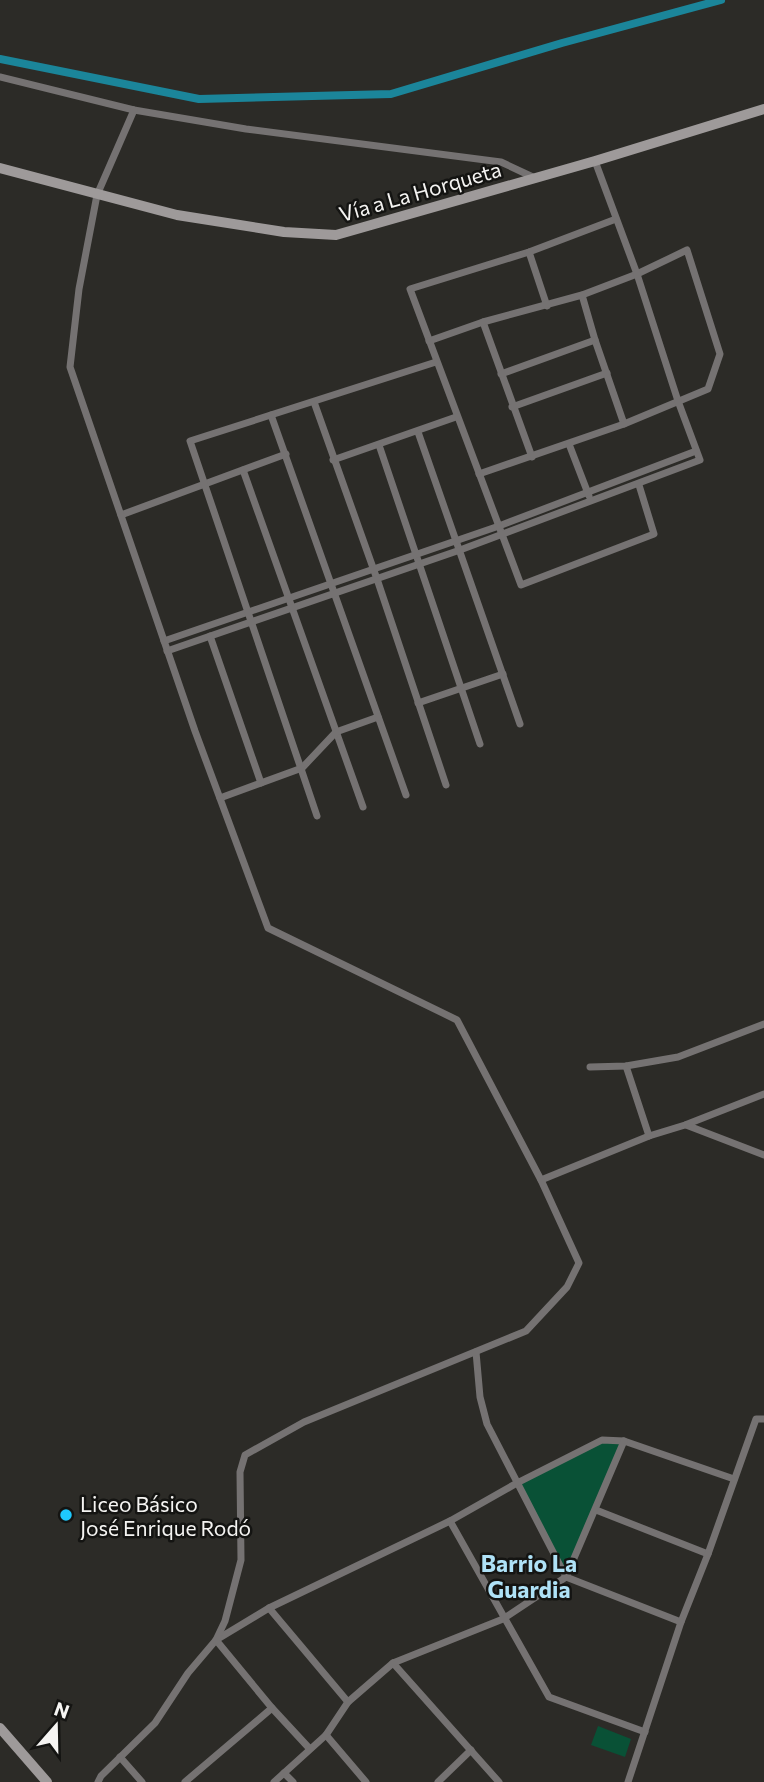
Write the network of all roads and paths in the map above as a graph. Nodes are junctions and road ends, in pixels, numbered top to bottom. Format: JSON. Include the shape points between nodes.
{"nodes":[{"id":1,"x":0,"y":77,"type":"edge"},
{"id":2,"x":764,"y":109,"type":"edge"},
{"id":3,"x":134,"y":110,"type":"junction"},
{"id":4,"x":595,"y":161,"type":"junction"},
{"id":5,"x":0,"y":168,"type":"edge"},
{"id":6,"x":535,"y":177,"type":"junction"},
{"id":7,"x":97,"y":195,"type":"junction"},
{"id":8,"x":616,"y":219,"type":"junction"},
{"id":9,"x":529,"y":252,"type":"junction"},
{"id":10,"x":637,"y":274,"type":"junction"},
{"id":11,"x":582,"y":295,"type":"junction"},
{"id":12,"x":547,"y":306,"type":"junction"},
{"id":13,"x":482,"y":322,"type":"junction"},
{"id":14,"x":595,"y":340,"type":"junction"},
{"id":15,"x":429,"y":341,"type":"junction"},
{"id":16,"x":436,"y":362,"type":"junction"},
{"id":17,"x":607,"y":373,"type":"junction"},
{"id":18,"x":501,"y":374,"type":"junction"},
{"id":19,"x":678,"y":401,"type":"junction"},
{"id":20,"x":314,"y":402,"type":"junction"},
{"id":21,"x":512,"y":407,"type":"junction"},
{"id":22,"x":271,"y":415,"type":"junction"},
{"id":23,"x":456,"y":417,"type":"junction"},
{"id":24,"x":624,"y":425,"type":"junction"},
{"id":25,"x":418,"y":432,"type":"junction"},
{"id":26,"x":569,"y":444,"type":"junction"},
{"id":27,"x":379,"y":445,"type":"junction"},
{"id":28,"x":696,"y":450,"type":"junction"},
{"id":29,"x":286,"y":454,"type":"junction"},
{"id":30,"x":532,"y":457,"type":"junction"},
{"id":31,"x":334,"y":460,"type":"junction"},
{"id":32,"x":243,"y":470,"type":"junction"},
{"id":33,"x":479,"y":474,"type":"junction"},
{"id":34,"x":204,"y":483,"type":"junction"},
{"id":35,"x":639,"y":485,"type":"junction"},
{"id":36,"x":589,"y":497,"type":"junction"},
{"id":37,"x":121,"y":515,"type":"junction"},
{"id":38,"x":500,"y":530,"type":"junction"},
{"id":39,"x":457,"y":540,"type":"junction"},
{"id":40,"x":460,"y":550,"type":"junction"},
{"id":41,"x":416,"y":554,"type":"junction"},
{"id":42,"x":419,"y":564,"type":"junction"},
{"id":43,"x":373,"y":569,"type":"junction"},
{"id":44,"x":377,"y":579,"type":"junction"},
{"id":45,"x":332,"y":583,"type":"junction"},
{"id":46,"x":335,"y":593,"type":"junction"},
{"id":47,"x":289,"y":598,"type":"junction"},
{"id":48,"x":293,"y":608,"type":"junction"},
{"id":49,"x":248,"y":612,"type":"junction"},
{"id":50,"x":251,"y":622,"type":"junction"},
{"id":51,"x":210,"y":636,"type":"junction"},
{"id":52,"x":164,"y":641,"type":"junction"},
{"id":53,"x":167,"y":651,"type":"junction"},
{"id":54,"x":503,"y":674,"type":"junction"},
{"id":55,"x":462,"y":690,"type":"junction"},
{"id":56,"x":418,"y":703,"type":"junction"},
{"id":57,"x":378,"y":717,"type":"junction"},
{"id":58,"x":520,"y":724,"type":"dead end"},
{"id":59,"x":337,"y":732,"type":"junction"},
{"id":60,"x":480,"y":744,"type":"dead end"},
{"id":61,"x":302,"y":768,"type":"junction"},
{"id":62,"x":261,"y":783,"type":"junction"},
{"id":63,"x":446,"y":785,"type":"dead end"},
{"id":64,"x":406,"y":795,"type":"dead end"},
{"id":65,"x":220,"y":798,"type":"junction"},
{"id":66,"x":363,"y":807,"type":"dead end"},
{"id":67,"x":317,"y":816,"type":"dead end"},
{"id":68,"x":764,"y":1024,"type":"edge"},
{"id":69,"x":626,"y":1066,"type":"junction"},
{"id":70,"x":590,"y":1067,"type":"dead end"},
{"id":71,"x":764,"y":1094,"type":"edge"},
{"id":72,"x":685,"y":1125,"type":"junction"},
{"id":73,"x":649,"y":1136,"type":"junction"},
{"id":74,"x":764,"y":1155,"type":"edge"},
{"id":75,"x":541,"y":1180,"type":"junction"},
{"id":76,"x":477,"y":1352,"type":"junction"},
{"id":77,"x":764,"y":1419,"type":"edge"},
{"id":78,"x":624,"y":1441,"type":"junction"},
{"id":79,"x":734,"y":1479,"type":"junction"},
{"id":80,"x":517,"y":1483,"type":"junction"},
{"id":81,"x":596,"y":1510,"type":"junction"},
{"id":82,"x":450,"y":1521,"type":"junction"},
{"id":83,"x":708,"y":1554,"type":"junction"},
{"id":84,"x":566,"y":1577,"type":"junction"},
{"id":85,"x":269,"y":1608,"type":"junction"},
{"id":86,"x":503,"y":1619,"type":"junction"},
{"id":87,"x":681,"y":1622,"type":"junction"},
{"id":88,"x":216,"y":1640,"type":"junction"},
{"id":89,"x":393,"y":1663,"type":"junction"},
{"id":90,"x":348,"y":1702,"type":"junction"},
{"id":91,"x":272,"y":1708,"type":"junction"},
{"id":92,"x":0,"y":1728,"type":"edge"},
{"id":93,"x":645,"y":1732,"type":"junction"},
{"id":94,"x":326,"y":1735,"type":"junction"},
{"id":95,"x":309,"y":1748,"type":"junction"},
{"id":96,"x":471,"y":1749,"type":"junction"},
{"id":97,"x":120,"y":1757,"type":"junction"},
{"id":98,"x":284,"y":1773,"type":"junction"},
{"id":99,"x":47,"y":1782,"type":"edge"},
{"id":100,"x":98,"y":1782,"type":"edge"},
{"id":101,"x":142,"y":1782,"type":"edge"},
{"id":102,"x":185,"y":1782,"type":"edge"},
{"id":103,"x":274,"y":1782,"type":"edge"},
{"id":104,"x":293,"y":1782,"type":"edge"},
{"id":105,"x":366,"y":1782,"type":"edge"},
{"id":106,"x":438,"y":1782,"type":"edge"},
{"id":107,"x":499,"y":1782,"type":"edge"},
{"id":108,"x":628,"y":1782,"type":"edge"}],
"edges":[{"from":1,"to":3,"type":"street"},
{"from":2,"to":4,"type":"main road","name":"Vía a La Horqueta"},
{"from":3,"to":6,"type":"street","via":[[501,162]]},
{"from":3,"to":7,"type":"street"},
{"from":4,"to":6,"type":"main road","name":"Vía a La Horqueta"},
{"from":4,"to":8,"type":"street"},
{"from":5,"to":7,"type":"main road","name":"Vía a La Horqueta"},
{"from":6,"to":7,"type":"main road","name":"Vía a La Horqueta","via":[[336,235],[231,225]]},
{"from":7,"to":37,"type":"street","via":[[70,367]]},
{"from":8,"to":9,"type":"street"},
{"from":8,"to":10,"type":"street"},
{"from":9,"to":12,"type":"street"},
{"from":9,"to":15,"type":"street","via":[[410,289]]},
{"from":10,"to":11,"type":"street"},
{"from":10,"to":19,"type":"street"},
{"from":10,"to":19,"type":"street","via":[[687,250],[720,354],[708,389]]},
{"from":11,"to":12,"type":"street"},
{"from":11,"to":14,"type":"street"},
{"from":12,"to":13,"type":"street"},
{"from":13,"to":15,"type":"street"},
{"from":13,"to":18,"type":"street"},
{"from":14,"to":17,"type":"street"},
{"from":14,"to":18,"type":"street"},
{"from":15,"to":16,"type":"street"},
{"from":16,"to":20,"type":"street"},
{"from":16,"to":23,"type":"street"},
{"from":17,"to":21,"type":"street"},
{"from":17,"to":24,"type":"street"},
{"from":18,"to":21,"type":"street"},
{"from":19,"to":24,"type":"street"},
{"from":19,"to":28,"type":"street"},
{"from":20,"to":22,"type":"street"},
{"from":20,"to":31,"type":"street"},
{"from":21,"to":30,"type":"street"},
{"from":22,"to":29,"type":"street"},
{"from":22,"to":34,"type":"street","via":[[190,441]]},
{"from":23,"to":25,"type":"street"},
{"from":23,"to":33,"type":"street"},
{"from":24,"to":26,"type":"street"},
{"from":25,"to":27,"type":"street"},
{"from":25,"to":39,"type":"street"},
{"from":26,"to":30,"type":"street"},
{"from":26,"to":36,"type":"street"},
{"from":27,"to":31,"type":"street"},
{"from":27,"to":41,"type":"street"},
{"from":28,"to":35,"type":"street","via":[[700,460]]},
{"from":28,"to":36,"type":"street"},
{"from":29,"to":32,"type":"street"},
{"from":29,"to":45,"type":"street"},
{"from":30,"to":33,"type":"street"},
{"from":31,"to":43,"type":"street"},
{"from":32,"to":34,"type":"street"},
{"from":32,"to":47,"type":"street"},
{"from":33,"to":38,"type":"street"},
{"from":34,"to":37,"type":"street"},
{"from":34,"to":49,"type":"street"},
{"from":35,"to":36,"type":"street"},
{"from":35,"to":38,"type":"street","via":[[654,534],[521,585]]},
{"from":36,"to":38,"type":"street"},
{"from":37,"to":52,"type":"street"},
{"from":38,"to":39,"type":"street"},
{"from":38,"to":40,"type":"street"},
{"from":39,"to":40,"type":"street"},
{"from":39,"to":41,"type":"street"},
{"from":40,"to":42,"type":"street"},
{"from":40,"to":54,"type":"street"},
{"from":41,"to":42,"type":"street"},
{"from":41,"to":43,"type":"street"},
{"from":42,"to":44,"type":"street"},
{"from":42,"to":55,"type":"street"},
{"from":43,"to":44,"type":"street"},
{"from":43,"to":45,"type":"street"},
{"from":44,"to":46,"type":"street"},
{"from":44,"to":56,"type":"street"},
{"from":45,"to":46,"type":"street"},
{"from":45,"to":47,"type":"street"},
{"from":46,"to":48,"type":"street"},
{"from":46,"to":57,"type":"street"},
{"from":47,"to":48,"type":"street"},
{"from":47,"to":49,"type":"street"},
{"from":48,"to":50,"type":"street"},
{"from":48,"to":59,"type":"street"},
{"from":49,"to":50,"type":"street"},
{"from":49,"to":52,"type":"street"},
{"from":50,"to":51,"type":"street"},
{"from":50,"to":61,"type":"street"},
{"from":51,"to":53,"type":"street"},
{"from":51,"to":62,"type":"street"},
{"from":52,"to":53,"type":"street"},
{"from":53,"to":65,"type":"street"},
{"from":54,"to":55,"type":"street"},
{"from":54,"to":58,"type":"street"},
{"from":55,"to":56,"type":"street"},
{"from":55,"to":60,"type":"street"},
{"from":56,"to":63,"type":"street"},
{"from":57,"to":59,"type":"street"},
{"from":57,"to":64,"type":"street"},
{"from":59,"to":61,"type":"street"},
{"from":59,"to":66,"type":"street"},
{"from":61,"to":62,"type":"street"},
{"from":61,"to":67,"type":"street"},
{"from":62,"to":65,"type":"street"},
{"from":65,"to":75,"type":"street","via":[[268,928],[457,1020]]},
{"from":68,"to":69,"type":"street","via":[[693,1053]]},
{"from":69,"to":70,"type":"street"},
{"from":69,"to":73,"type":"street"},
{"from":71,"to":72,"type":"street"},
{"from":72,"to":73,"type":"street"},
{"from":72,"to":74,"type":"street"},
{"from":73,"to":75,"type":"street"},
{"from":75,"to":76,"type":"street","via":[[579,1263],[567,1287],[526,1331]]},
{"from":76,"to":80,"type":"street","via":[[487,1424]]},
{"from":76,"to":88,"type":"street","via":[[304,1422],[245,1455],[240,1472],[241,1560]]},
{"from":77,"to":79,"type":"street","via":[[755,1419]]},
{"from":78,"to":79,"type":"street"},
{"from":78,"to":80,"type":"street","via":[[601,1440]]},
{"from":78,"to":81,"type":"street"},
{"from":79,"to":83,"type":"street"},
{"from":80,"to":82,"type":"street"},
{"from":80,"to":84,"type":"street"},
{"from":81,"to":83,"type":"street"},
{"from":81,"to":84,"type":"street"},
{"from":82,"to":85,"type":"street"},
{"from":82,"to":86,"type":"street"},
{"from":83,"to":87,"type":"street"},
{"from":84,"to":86,"type":"street"},
{"from":84,"to":87,"type":"street"},
{"from":85,"to":88,"type":"street"},
{"from":85,"to":90,"type":"street"},
{"from":86,"to":89,"type":"street"},
{"from":86,"to":93,"type":"street","via":[[549,1697]]},
{"from":87,"to":93,"type":"street"},
{"from":88,"to":91,"type":"street"},
{"from":88,"to":97,"type":"street","via":[[155,1723]]},
{"from":89,"to":90,"type":"street"},
{"from":89,"to":96,"type":"street"},
{"from":90,"to":94,"type":"street"},
{"from":91,"to":95,"type":"street"},
{"from":91,"to":102,"type":"street"},
{"from":92,"to":99,"type":"main road"},
{"from":93,"to":108,"type":"street"},
{"from":94,"to":95,"type":"street"},
{"from":94,"to":105,"type":"street"},
{"from":95,"to":98,"type":"street"},
{"from":96,"to":106,"type":"street"},
{"from":96,"to":107,"type":"street"},
{"from":97,"to":100,"type":"street"},
{"from":97,"to":101,"type":"street"},
{"from":98,"to":103,"type":"street"},
{"from":98,"to":104,"type":"street"}]}
